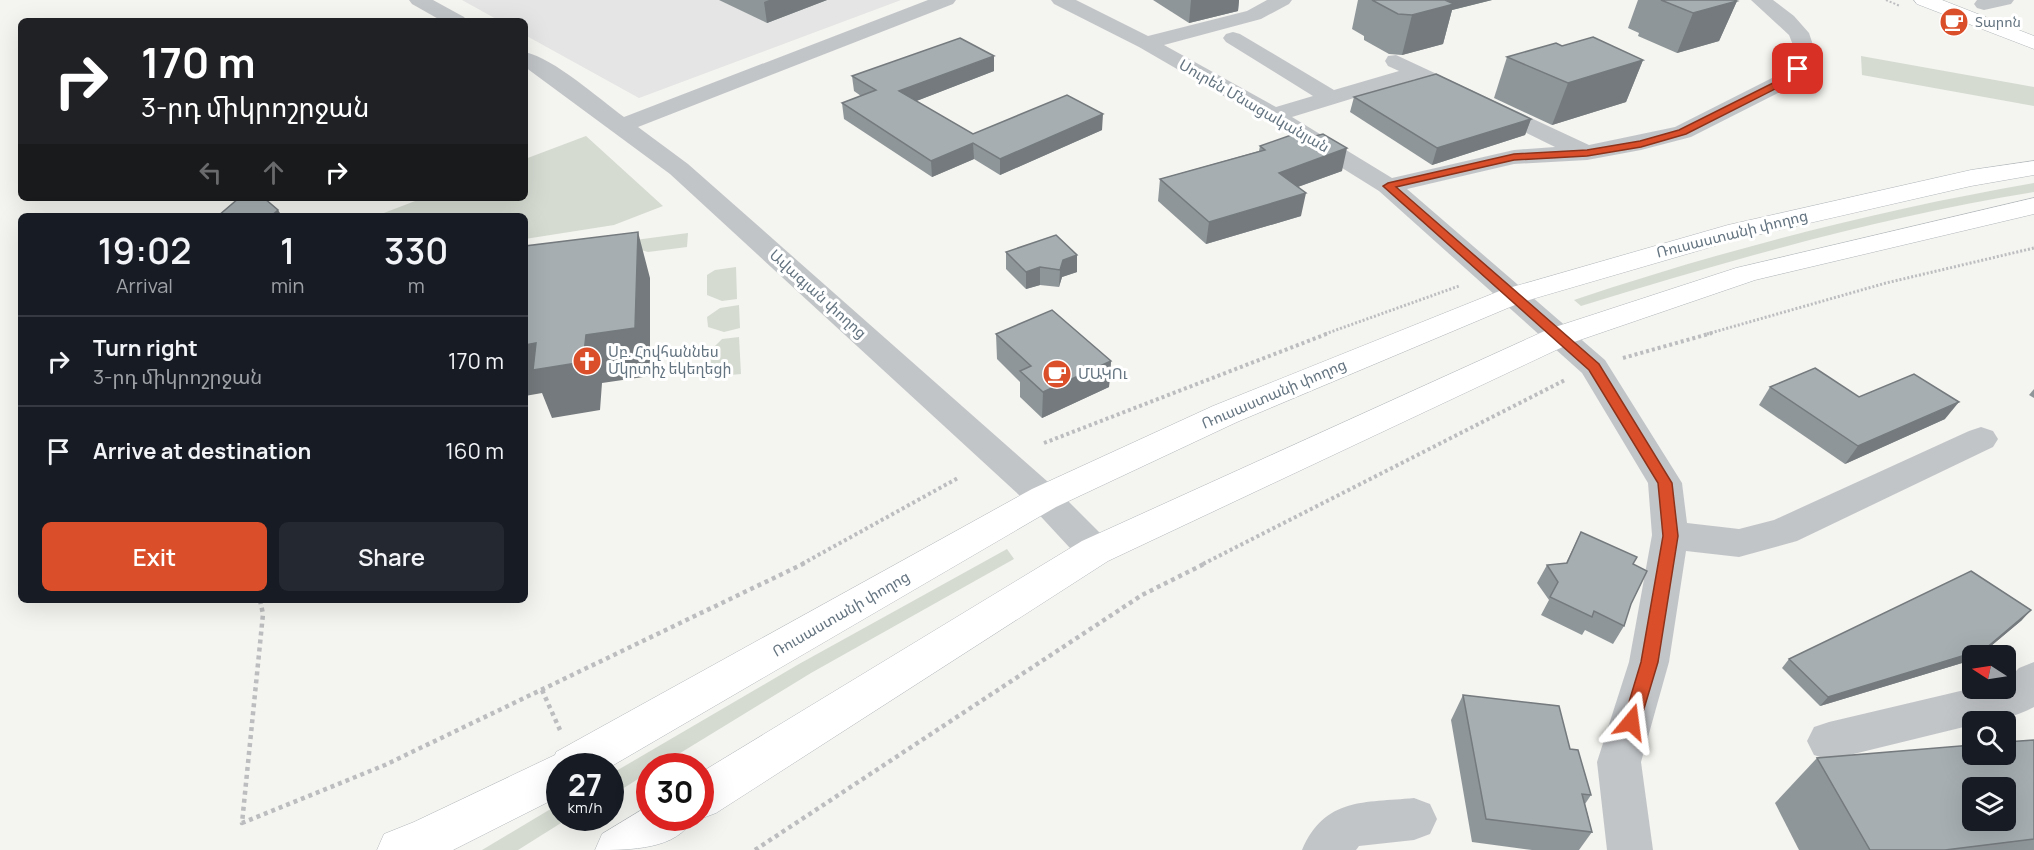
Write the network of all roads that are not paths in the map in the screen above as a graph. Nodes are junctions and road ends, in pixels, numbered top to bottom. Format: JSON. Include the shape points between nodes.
{"nodes":[{"id":1,"x":419,"y":0,"type":"edge"},
{"id":2,"x":946,"y":0,"type":"edge"},
{"id":3,"x":1061,"y":0,"type":"edge"},
{"id":4,"x":1282,"y":0,"type":"edge"},
{"id":5,"x":1761,"y":0,"type":"edge"},
{"id":6,"x":1924,"y":0,"type":"edge"},
{"id":7,"x":2004,"y":0,"type":"edge"},
{"id":8,"x":1978,"y":2,"type":"edge"},
{"id":9,"x":452,"y":18,"type":"edge"},
{"id":10,"x":2034,"y":23,"type":"edge"},
{"id":11,"x":1233,"y":38,"type":"dead end"},
{"id":12,"x":1146,"y":43,"type":"junction"},
{"id":13,"x":2034,"y":43,"type":"edge"},
{"id":14,"x":528,"y":60,"type":"edge"},
{"id":15,"x":1396,"y":60,"type":"dead end"},
{"id":16,"x":1417,"y":72,"type":"junction"},
{"id":17,"x":1332,"y":98,"type":"junction"},
{"id":18,"x":1273,"y":115,"type":"junction"},
{"id":19,"x":621,"y":126,"type":"junction"},
{"id":20,"x":1587,"y":153,"type":"junction"},
{"id":21,"x":2034,"y":168,"type":"edge"},
{"id":22,"x":1388,"y":186,"type":"junction"},
{"id":23,"x":2034,"y":206,"type":"edge"},
{"id":24,"x":1501,"y":285,"type":"junction"},
{"id":25,"x":1560,"y":336,"type":"junction"},
{"id":26,"x":1981,"y":439,"type":"dead end"},
{"id":27,"x":1044,"y":498,"type":"junction"},
{"id":28,"x":1670,"y":536,"type":"junction"},
{"id":29,"x":1095,"y":550,"type":"junction"},
{"id":30,"x":2034,"y":680,"type":"edge"},
{"id":31,"x":1828,"y":741,"type":"dead end"},
{"id":32,"x":595,"y":753,"type":"edge"},
{"id":33,"x":546,"y":781,"type":"edge"},
{"id":34,"x":714,"y":789,"type":"edge"},
{"id":35,"x":1414,"y":819,"type":"dead end"},
{"id":36,"x":649,"y":831,"type":"edge"},
{"id":37,"x":400,"y":850,"type":"edge"},
{"id":38,"x":618,"y":850,"type":"edge"},
{"id":39,"x":1324,"y":850,"type":"edge"},
{"id":40,"x":1630,"y":850,"type":"edge"}],
"edges":[{"from":1,"to":9,"type":"street"},
{"from":2,"to":19,"type":"street"},
{"from":3,"to":12,"type":"street","name":"Սուրեն Մնացականյան"},
{"from":4,"to":12,"type":"street","via":[[1254,15]]},
{"from":5,"to":20,"type":"street","via":[[1799,33],[1803,45],[1798,69],[1780,83],[1683,132]]},
{"from":6,"to":13,"type":"main road"},
{"from":7,"to":8,"type":"street"},
{"from":8,"to":10,"type":"main road"},
{"from":11,"to":17,"type":"street"},
{"from":12,"to":18,"type":"street","name":"Սուրեն Մնացականյան"},
{"from":14,"to":19,"type":"street","name":"Ավագյան փողոց"},
{"from":15,"to":16,"type":"street"},
{"from":16,"to":17,"type":"street"},
{"from":16,"to":20,"type":"street"},
{"from":17,"to":18,"type":"street"},
{"from":18,"to":22,"type":"street","name":"Սուրեն Մնացականյան"},
{"from":19,"to":27,"type":"street","name":"Ավագյան փողոց","via":[[679,169]]},
{"from":20,"to":22,"type":"street","via":[[1514,157]]},
{"from":21,"to":24,"type":"main road","name":"Ռուսաստանի փողոց","via":[[1971,178]]},
{"from":22,"to":24,"type":"street","name":"Սուրեն Մնացականյան"},
{"from":23,"to":25,"type":"main road","via":[[1746,274]]},
{"from":24,"to":25,"type":"street","name":"Սուրեն Մնացականյան"},
{"from":24,"to":27,"type":"main road","name":"Ռուսաստանի փողոց"},
{"from":25,"to":28,"type":"street","name":"Սուրեն Մնացականյան","via":[[1594,367],[1665,483]]},
{"from":25,"to":29,"type":"main road"},
{"from":26,"to":28,"type":"street","via":[[1784,531],[1739,543]]},
{"from":27,"to":29,"type":"street","name":"Ավագյան փողոց"},
{"from":27,"to":32,"type":"main road","name":"Ռուսաստանի փողոց"},
{"from":28,"to":40,"type":"street","name":"Սուրեն Մնացականյան","via":[[1649,662],[1620,762]]},
{"from":29,"to":34,"type":"main road"},
{"from":30,"to":31,"type":"street","via":[[2018,696]]},
{"from":33,"to":37,"type":"main road"},
{"from":35,"to":39,"type":"street","via":[[1348,826]]},
{"from":36,"to":38,"type":"main road"}]}
